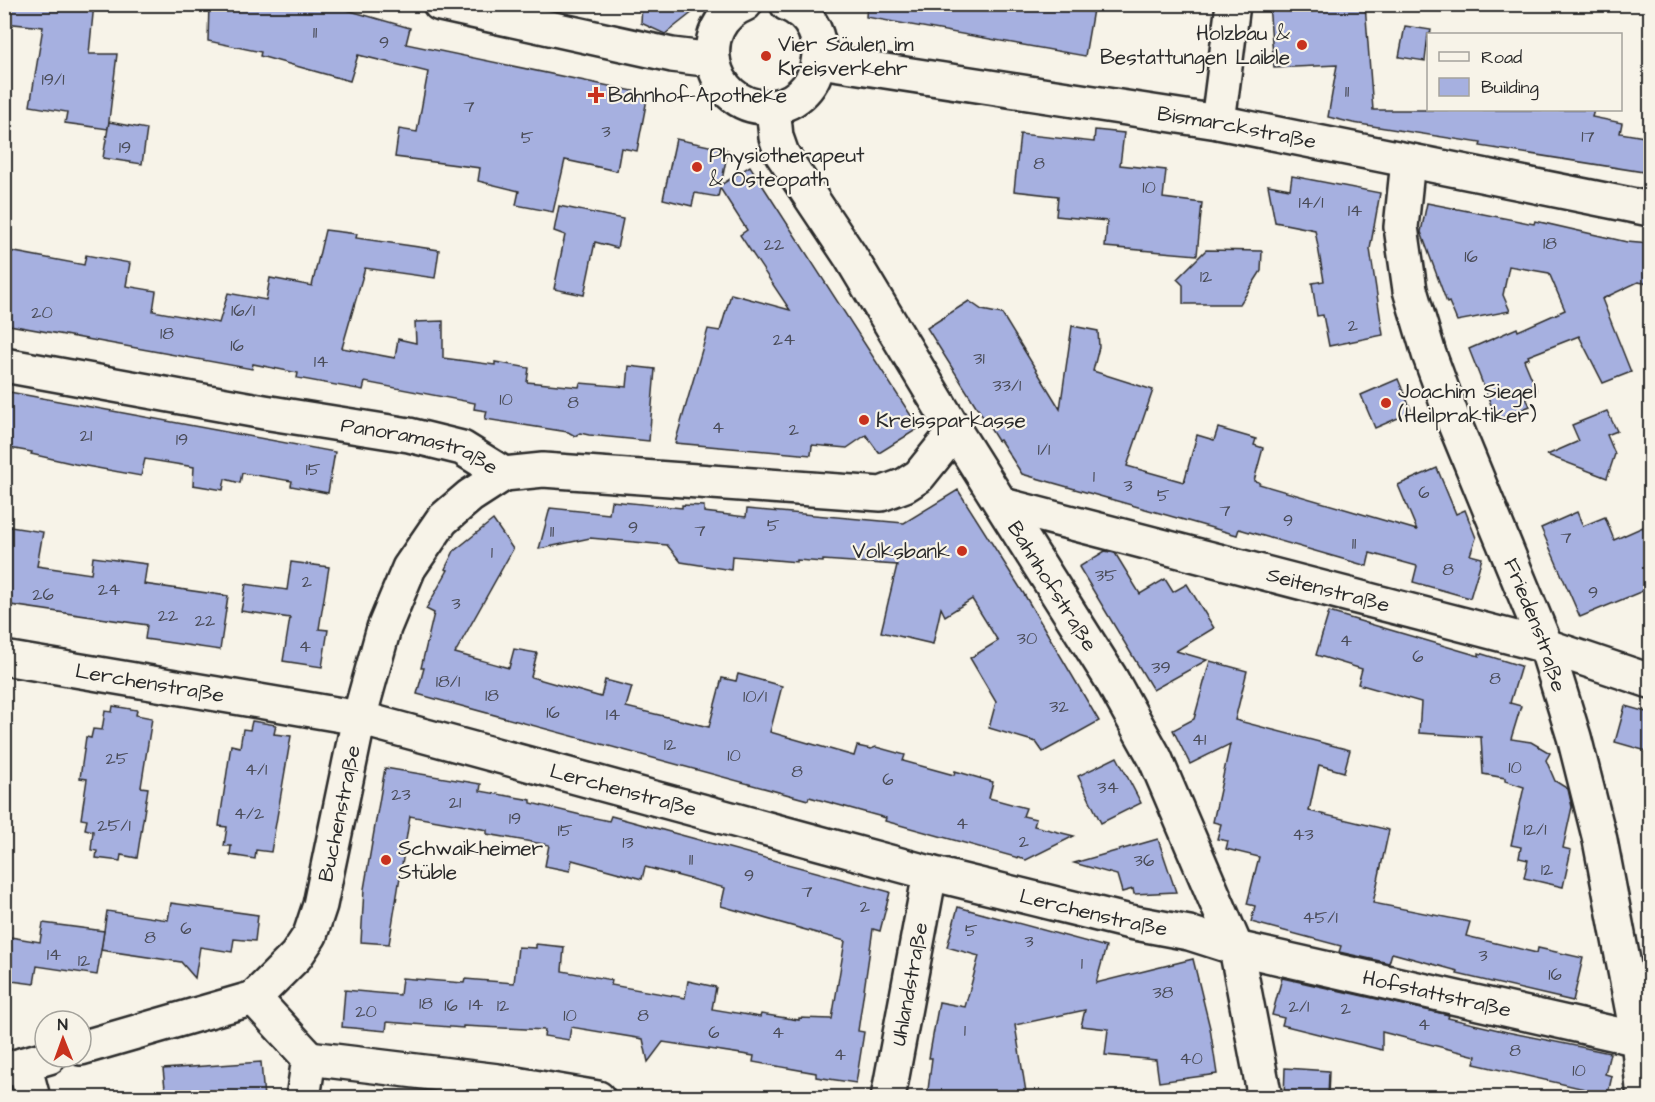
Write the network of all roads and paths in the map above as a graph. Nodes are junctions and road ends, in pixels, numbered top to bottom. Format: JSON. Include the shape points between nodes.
{"nodes":[{"id":1,"x":440,"y":4,"type":"edge"},
{"id":2,"x":745,"y":4,"type":"edge"},
{"id":3,"x":787,"y":4,"type":"edge"},
{"id":4,"x":1233,"y":4,"type":"edge"},
{"id":5,"x":712,"y":60,"type":"junction"},
{"id":6,"x":820,"y":62,"type":"junction"},
{"id":7,"x":773,"y":107,"type":"junction"},
{"id":8,"x":1218,"y":122,"type":"junction"},
{"id":9,"x":1408,"y":161,"type":"junction"},
{"id":10,"x":1650,"y":209,"type":"edge"},
{"id":11,"x":4,"y":365,"type":"edge"},
{"id":12,"x":955,"y":431,"type":"junction"},
{"id":13,"x":504,"y":474,"type":"junction"},
{"id":14,"x":1003,"y":505,"type":"junction"},
{"id":15,"x":1546,"y":646,"type":"junction"},
{"id":16,"x":4,"y":658,"type":"edge"},
{"id":17,"x":1650,"y":681,"type":"edge"},
{"id":18,"x":359,"y":718,"type":"junction"},
{"id":19,"x":930,"y":873,"type":"junction"},
{"id":20,"x":1236,"y":948,"type":"junction"},
{"id":21,"x":254,"y":998,"type":"junction"},
{"id":22,"x":1638,"y":1039,"type":"junction"},
{"id":23,"x":93,"y":1045,"type":"edge"},
{"id":24,"x":309,"y":1058,"type":"junction"},
{"id":25,"x":26,"y":1064,"type":"edge"},
{"id":26,"x":33,"y":1098,"type":"edge"},
{"id":27,"x":303,"y":1098,"type":"edge"},
{"id":28,"x":598,"y":1098,"type":"edge"},
{"id":29,"x":888,"y":1098,"type":"edge"},
{"id":30,"x":1264,"y":1098,"type":"edge"},
{"id":31,"x":1644,"y":1098,"type":"edge"}],
"edges":[{"from":1,"to":5,"type":"street","via":[[672,55]]},
{"from":2,"to":5,"type":"street","via":[[719,28]]},
{"from":3,"to":6,"type":"street","via":[[812,24],[820,46]]},
{"from":4,"to":8,"type":"street"},
{"from":5,"to":7,"type":"street","via":[[718,78],[731,95],[753,106]]},
{"from":6,"to":7,"type":"street","via":[[803,93]]},
{"from":6,"to":8,"type":"street","name":"Bismarckstraße"},
{"from":7,"to":12,"type":"street","name":"Bahnhofstraße","via":[[782,154],[850,256]]},
{"from":8,"to":9,"type":"street","name":"Bismarckstraße"},
{"from":9,"to":10,"type":"street","name":"Bismarckstraße"},
{"from":9,"to":15,"type":"street","name":"Friedenstraße","via":[[1401,227],[1413,301],[1454,422]]},
{"from":11,"to":13,"type":"street","name":"Panoramastraße","via":[[409,435],[462,448]]},
{"from":12,"to":13,"type":"street","name":"Panoramastraße","via":[[920,476],[880,494],[543,470]]},
{"from":12,"to":14,"type":"street","name":"Bahnhofstraße"},
{"from":13,"to":18,"type":"street","name":"Buchenstraße","via":[[442,520],[409,568],[384,628]]},
{"from":14,"to":15,"type":"street","name":"Seitenstraße"},
{"from":14,"to":20,"type":"street","name":"Bahnhofstraße","via":[[1110,677],[1155,758]]},
{"from":15,"to":17,"type":"street","name":"Seitenstraße"},
{"from":15,"to":22,"type":"street","name":"Friedenstraße","via":[[1600,840]]},
{"from":16,"to":18,"type":"street","name":"Lerchenstraße"},
{"from":18,"to":19,"type":"street","name":"Lerchenstraße"},
{"from":18,"to":21,"type":"street","name":"Buchenstraße","via":[[325,887],[310,935],[288,965]]},
{"from":19,"to":20,"type":"street","name":"Lerchenstraße","via":[[1189,933]]},
{"from":19,"to":29,"type":"street","name":"Uhlandstraße"},
{"from":20,"to":22,"type":"street","name":"Hofstattstraße"},
{"from":20,"to":30,"type":"street","name":"Bahnhofstraße"},
{"from":21,"to":23,"type":"street","name":"Buchenstraße"},
{"from":21,"to":24,"type":"street"},
{"from":22,"to":31,"type":"street","name":"Friedenstraße"},
{"from":24,"to":27,"type":"street"},
{"from":24,"to":28,"type":"street","via":[[498,1081]]},
{"from":25,"to":26,"type":"street"}]}
